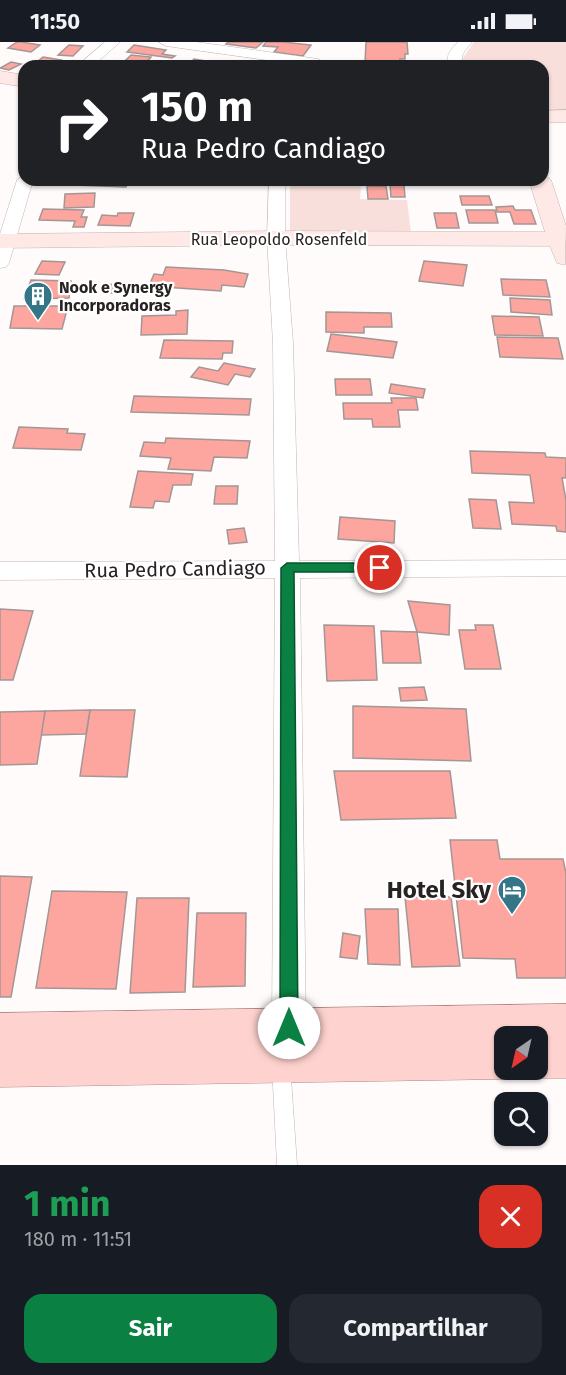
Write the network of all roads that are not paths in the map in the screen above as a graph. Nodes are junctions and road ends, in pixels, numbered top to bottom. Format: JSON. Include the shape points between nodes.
{"nodes":[{"id":1,"x":113,"y":42,"type":"edge"},
{"id":2,"x":166,"y":42,"type":"edge"},
{"id":3,"x":465,"y":42,"type":"edge"},
{"id":4,"x":91,"y":60,"type":"edge"},
{"id":5,"x":319,"y":60,"type":"edge"},
{"id":6,"x":454,"y":60,"type":"edge"},
{"id":7,"x":0,"y":77,"type":"edge"},
{"id":8,"x":18,"y":80,"type":"edge"},
{"id":9,"x":23,"y":186,"type":"edge"},
{"id":10,"x":278,"y":186,"type":"edge"},
{"id":11,"x":542,"y":186,"type":"edge"},
{"id":12,"x":276,"y":238,"type":"junction"},
{"id":13,"x":4,"y":241,"type":"edge"},
{"id":14,"x":564,"y":254,"type":"edge"},
{"id":15,"x":0,"y":263,"type":"edge"},
{"id":16,"x":287,"y":568,"type":"junction"},
{"id":17,"x":566,"y":568,"type":"edge"},
{"id":18,"x":0,"y":571,"type":"edge"},
{"id":19,"x":566,"y":1025,"type":"edge"},
{"id":20,"x":0,"y":1034,"type":"edge"},
{"id":21,"x":285,"y":1045,"type":"junction"},
{"id":22,"x":494,"y":1056,"type":"edge"},
{"id":23,"x":548,"y":1056,"type":"edge"},
{"id":24,"x":566,"y":1056,"type":"edge"},
{"id":25,"x":0,"y":1065,"type":"edge"},
{"id":26,"x":287,"y":1165,"type":"edge"}],
"edges":[{"from":1,"to":4,"type":"street"},
{"from":2,"to":5,"type":"street"},
{"from":3,"to":6,"type":"street"},
{"from":7,"to":8,"type":"street"},
{"from":9,"to":13,"type":"street"},
{"from":10,"to":12,"type":"street"},
{"from":11,"to":14,"type":"street"},
{"from":12,"to":13,"type":"street","name":"Rua Leopoldo Rosenfeld"},
{"from":12,"to":14,"type":"street","name":"Rua Leopoldo Rosenfeld"},
{"from":12,"to":16,"type":"street","via":[[283,343]]},
{"from":13,"to":15,"type":"street"},
{"from":16,"to":17,"type":"street","name":"Rua Pedro Candiago"},
{"from":16,"to":18,"type":"street","name":"Rua Pedro Candiago"},
{"from":16,"to":21,"type":"street"},
{"from":19,"to":21,"type":"main road"},
{"from":20,"to":21,"type":"main road"},
{"from":21,"to":22,"type":"main road"},
{"from":21,"to":25,"type":"main road"},
{"from":21,"to":26,"type":"lane"},
{"from":23,"to":24,"type":"main road"}]}
